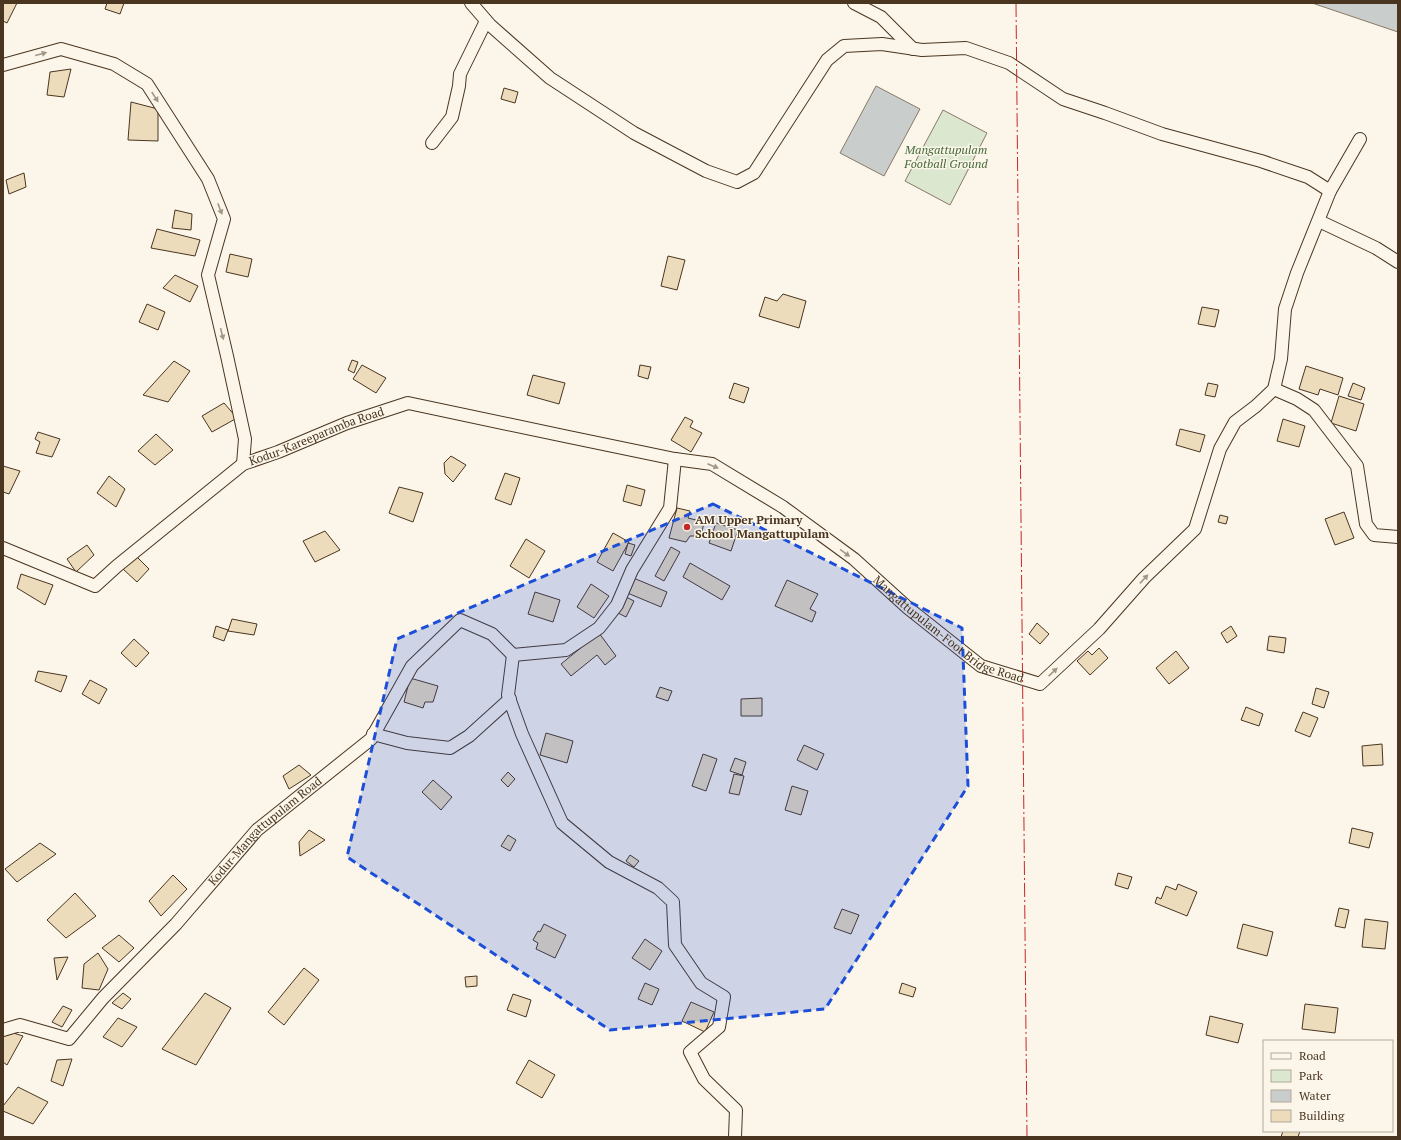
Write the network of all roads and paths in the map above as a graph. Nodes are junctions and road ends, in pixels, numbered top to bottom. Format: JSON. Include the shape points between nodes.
{"nodes":[{"id":1,"x":471,"y":3,"type":"edge"},
{"id":2,"x":854,"y":3,"type":"edge"},
{"id":3,"x":486,"y":21,"type":"junction"},
{"id":4,"x":913,"y":49,"type":"junction"},
{"id":5,"x":3,"y":65,"type":"edge"},
{"id":6,"x":1360,"y":139,"type":"dead end"},
{"id":7,"x":432,"y":143,"type":"dead end"},
{"id":8,"x":1330,"y":191,"type":"junction"},
{"id":9,"x":1318,"y":221,"type":"junction"},
{"id":10,"x":1398,"y":262,"type":"edge"},
{"id":11,"x":1274,"y":389,"type":"junction"},
{"id":12,"x":676,"y":459,"type":"junction"},
{"id":13,"x":243,"y":464,"type":"junction"},
{"id":14,"x":1398,"y":537,"type":"edge"},
{"id":15,"x":3,"y":548,"type":"edge"},
{"id":16,"x":513,"y":655,"type":"junction"},
{"id":17,"x":510,"y":699,"type":"junction"},
{"id":18,"x":373,"y":734,"type":"junction"},
{"id":19,"x":3,"y":1030,"type":"edge"},
{"id":20,"x":735,"y":1137,"type":"edge"}],
"edges":[{"from":1,"to":3,"type":"street"},
{"from":2,"to":4,"type":"street","via":[[881,17]]},
{"from":3,"to":4,"type":"street","via":[[550,78],[634,134],[706,171],[737,182],[754,173],[827,60],[844,46],[882,44]]},
{"from":3,"to":7,"type":"street","via":[[460,74],[452,117]]},
{"from":4,"to":8,"type":"street","via":[[966,48],[1009,63],[1063,99],[1162,134],[1261,161],[1308,177]]},
{"from":5,"to":13,"type":"street","one_way":true,"via":[[61,49],[114,64],[147,84],[208,178],[224,219],[208,275],[245,439]]},
{"from":6,"to":8,"type":"street"},
{"from":8,"to":9,"type":"street"},
{"from":9,"to":10,"type":"street","via":[[1376,248]]},
{"from":9,"to":11,"type":"street","via":[[1285,309],[1281,358]]},
{"from":12,"to":11,"type":"street","name":"Mangattupulam-Foot Bridge Road","one_way":true,"via":[[712,464],[783,507],[854,559],[908,608],[981,666],[1040,684],[1099,629],[1144,578],[1195,529],[1220,449],[1235,422]]},
{"from":11,"to":14,"type":"street","via":[[1314,410],[1357,466],[1366,524],[1374,535]]},
{"from":12,"to":13,"type":"street","name":"Kodur-Kareeparamba Road","via":[[408,403],[347,423]]},
{"from":12,"to":16,"type":"street","via":[[670,508],[632,570],[617,605],[599,628],[566,650]]},
{"from":13,"to":15,"type":"street","name":"Kodur-Kareeparamba Road","via":[[95,586]]},
{"from":16,"to":17,"type":"street","via":[[508,695]]},
{"from":16,"to":18,"type":"street","name":"Kodur-Mangattupulam Road","via":[[492,634],[460,620],[412,666]]},
{"from":17,"to":18,"type":"street","via":[[469,736],[450,748],[407,743]]},
{"from":17,"to":20,"type":"street","via":[[522,734],[562,823],[609,862],[658,888],[673,902],[674,945],[701,983],[724,997],[719,1026],[690,1052],[704,1079],[736,1110]]},
{"from":18,"to":19,"type":"street","name":"Kodur-Mangattupulam Road","via":[[257,830],[176,924],[103,998],[69,1038],[20,1025]]}]}
